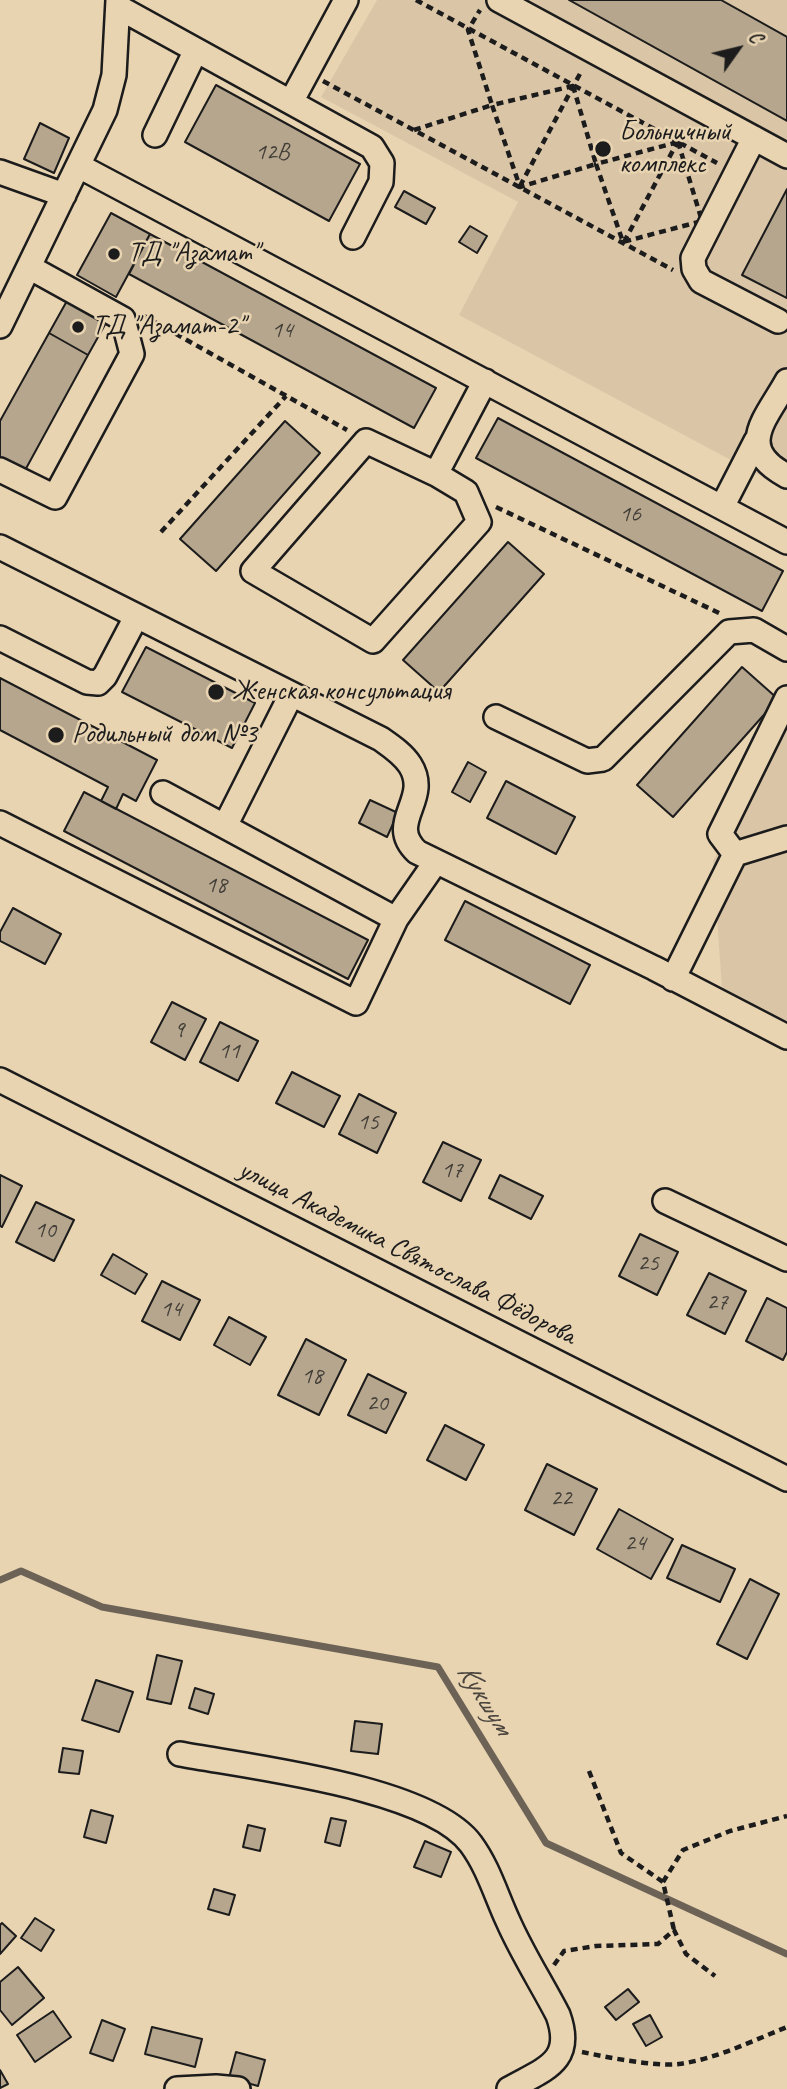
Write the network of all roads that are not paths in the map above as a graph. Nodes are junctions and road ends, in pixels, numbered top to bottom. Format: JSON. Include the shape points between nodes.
{"nodes":[{"id":1,"x":346,"y":0,"type":"edge"},
{"id":2,"x":499,"y":0,"type":"edge"},
{"id":3,"x":118,"y":3,"type":"edge"},
{"id":4,"x":196,"y":50,"type":"junction"},
{"id":5,"x":291,"y":102,"type":"junction"},
{"id":6,"x":155,"y":135,"type":"dead end"},
{"id":7,"x":754,"y":138,"type":"junction"},
{"id":8,"x":787,"y":156,"type":"edge"},
{"id":9,"x":79,"y":166,"type":"junction"},
{"id":10,"x":0,"y":172,"type":"edge"},
{"id":11,"x":64,"y":195,"type":"junction"},
{"id":12,"x":353,"y":237,"type":"dead end"},
{"id":13,"x":29,"y":267,"type":"junction"},
{"id":14,"x":778,"y":321,"type":"dead end"},
{"id":15,"x":0,"y":326,"type":"edge"},
{"id":16,"x":485,"y":381,"type":"junction"},
{"id":17,"x":787,"y":381,"type":"edge"},
{"id":18,"x":756,"y":441,"type":"junction"},
{"id":19,"x":0,"y":470,"type":"edge"},
{"id":20,"x":436,"y":474,"type":"junction"},
{"id":21,"x":787,"y":476,"type":"edge"},
{"id":22,"x":722,"y":507,"type":"junction"},
{"id":23,"x":787,"y":542,"type":"edge"},
{"id":24,"x":2,"y":554,"type":"edge"},
{"id":25,"x":136,"y":617,"type":"junction"},
{"id":26,"x":0,"y":638,"type":"edge"},
{"id":27,"x":787,"y":649,"type":"edge"},
{"id":28,"x":291,"y":695,"type":"junction"},
{"id":29,"x":787,"y":698,"type":"edge"},
{"id":30,"x":496,"y":717,"type":"dead end"},
{"id":31,"x":163,"y":793,"type":"dead end"},
{"id":32,"x":0,"y":823,"type":"edge"},
{"id":33,"x":225,"y":826,"type":"junction"},
{"id":34,"x":787,"y":838,"type":"edge"},
{"id":35,"x":735,"y":854,"type":"junction"},
{"id":36,"x":435,"y":863,"type":"junction"},
{"id":37,"x":396,"y":919,"type":"junction"},
{"id":38,"x":673,"y":979,"type":"junction"},
{"id":39,"x":787,"y":1037,"type":"edge"},
{"id":40,"x":0,"y":1080,"type":"edge"},
{"id":41,"x":664,"y":1201,"type":"dead end"},
{"id":42,"x":787,"y":1259,"type":"edge"},
{"id":43,"x":787,"y":1479,"type":"edge"},
{"id":44,"x":180,"y":1754,"type":"dead end"},
{"id":45,"x":177,"y":2089,"type":"edge"},
{"id":46,"x":238,"y":2089,"type":"edge"},
{"id":47,"x":509,"y":2089,"type":"edge"}],
"edges":[{"from":1,"to":5,"type":"street"},
{"from":2,"to":7,"type":"street"},
{"from":3,"to":4,"type":"street"},
{"from":3,"to":9,"type":"street","via":[[114,75],[105,110]]},
{"from":4,"to":5,"type":"street"},
{"from":4,"to":6,"type":"street"},
{"from":5,"to":12,"type":"street","via":[[372,147],[382,163],[381,182]]},
{"from":7,"to":8,"type":"street"},
{"from":7,"to":14,"type":"street","via":[[693,258],[694,269],[701,281]]},
{"from":9,"to":11,"type":"street"},
{"from":9,"to":16,"type":"street"},
{"from":10,"to":11,"type":"street"},
{"from":11,"to":13,"type":"street"},
{"from":13,"to":15,"type":"street"},
{"from":13,"to":19,"type":"street","via":[[123,318],[132,354],[55,497]]},
{"from":16,"to":20,"type":"street"},
{"from":16,"to":22,"type":"street"},
{"from":17,"to":18,"type":"street"},
{"from":18,"to":21,"type":"street","via":[[765,462]]},
{"from":18,"to":22,"type":"street"},
{"from":20,"to":20,"type":"street","via":[[366,441],[253,570],[373,641],[479,522],[466,492]]},
{"from":22,"to":23,"type":"street"},
{"from":24,"to":25,"type":"street"},
{"from":25,"to":26,"type":"street","via":[[98,683],[87,682]]},
{"from":25,"to":28,"type":"street"},
{"from":27,"to":30,"type":"street","via":[[754,630],[729,632],[603,759],[587,761]]},
{"from":28,"to":33,"type":"street"},
{"from":28,"to":36,"type":"street","via":[[381,739],[410,765],[416,782],[404,828],[406,842]]},
{"from":29,"to":35,"type":"street","via":[[720,834]]},
{"from":31,"to":33,"type":"street"},
{"from":32,"to":37,"type":"street","via":[[356,1003]]},
{"from":33,"to":37,"type":"street"},
{"from":34,"to":35,"type":"street"},
{"from":35,"to":38,"type":"street"},
{"from":36,"to":37,"type":"street"},
{"from":36,"to":38,"type":"street"},
{"from":38,"to":39,"type":"street"},
{"from":40,"to":43,"type":"street","name":"улица Академика Святослава Фёдорова"},
{"from":41,"to":42,"type":"street"},
{"from":44,"to":47,"type":"street","via":[[351,1785],[455,1826],[490,1876],[564,2030],[564,2048],[554,2062]]},
{"from":45,"to":46,"type":"street"}]}
